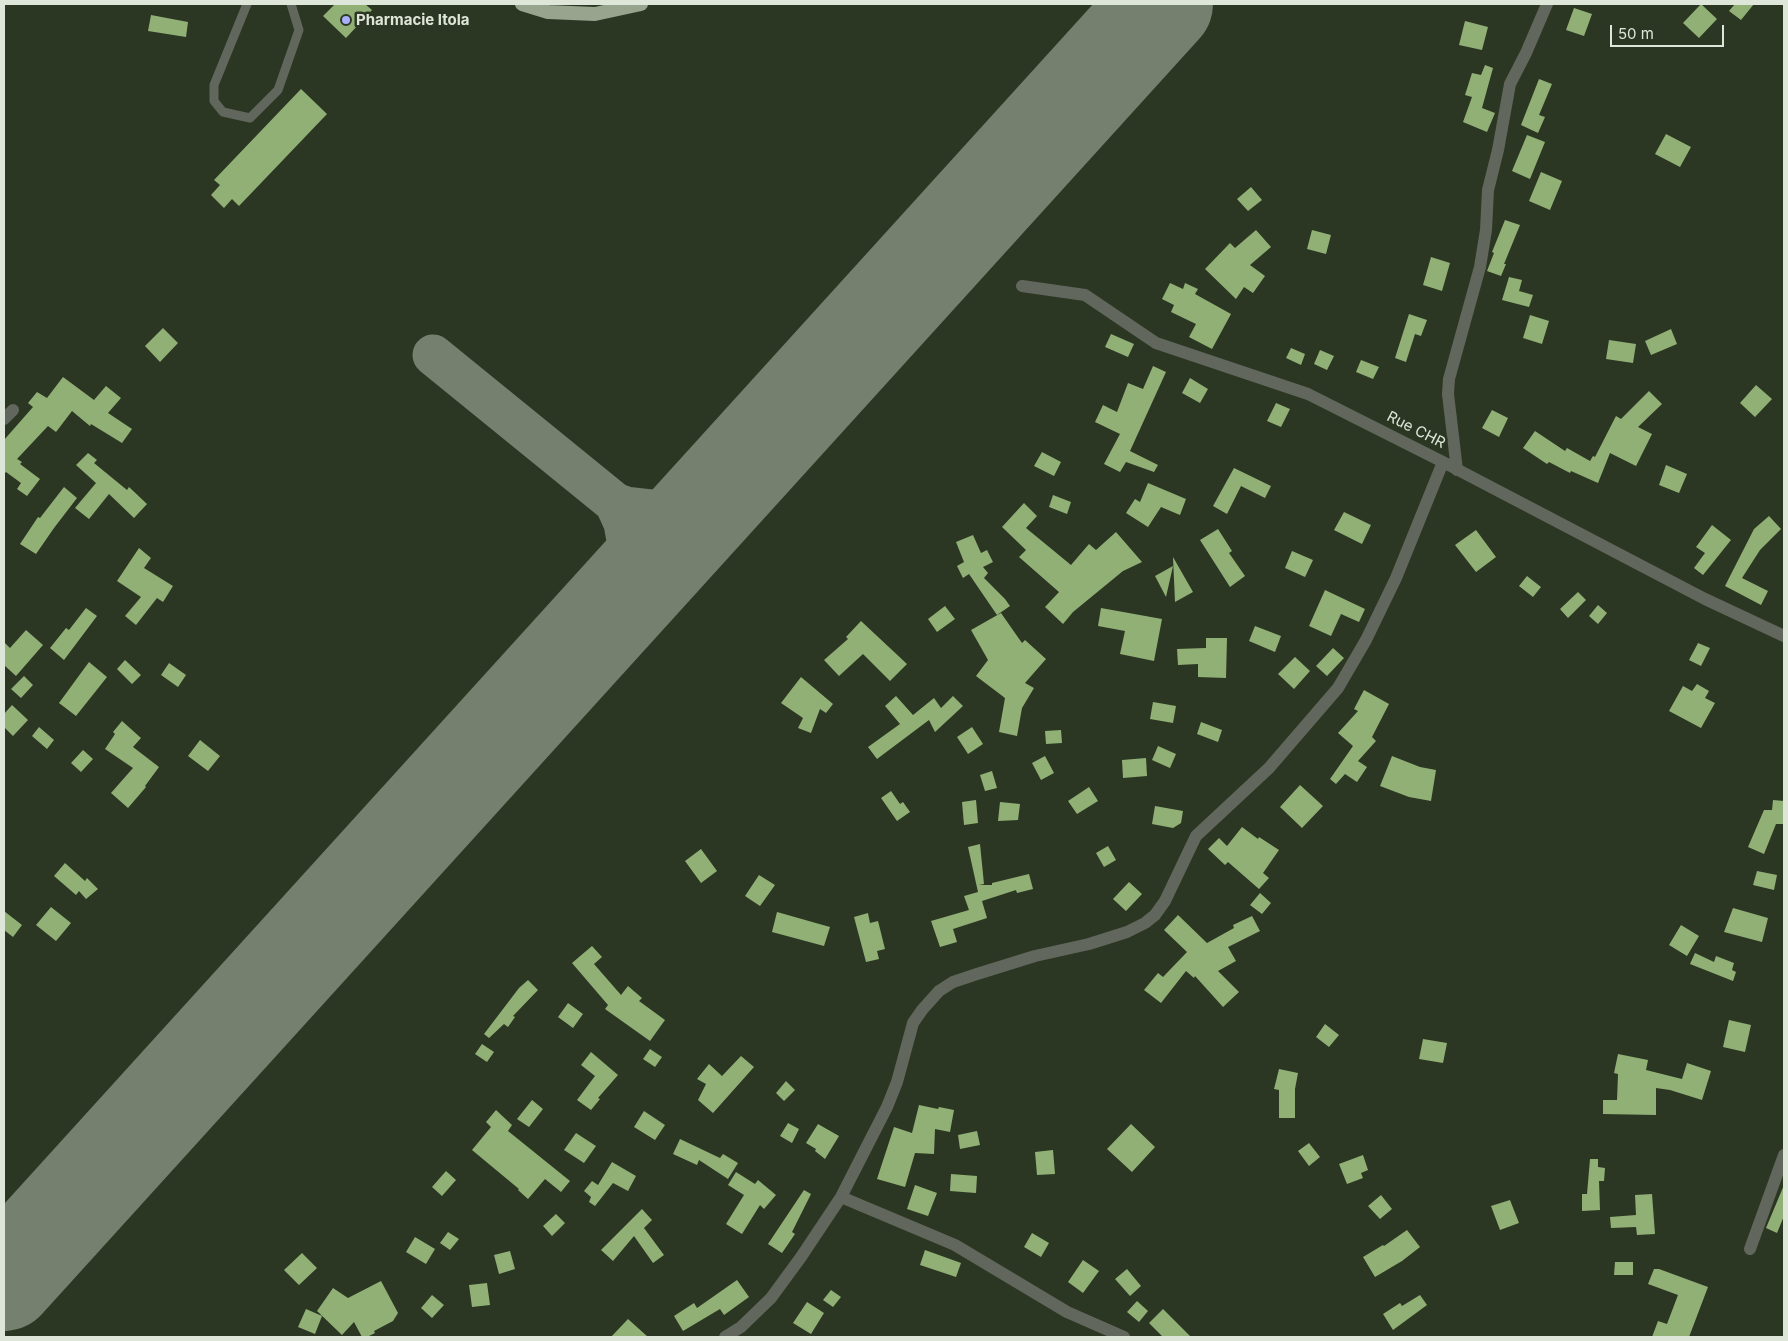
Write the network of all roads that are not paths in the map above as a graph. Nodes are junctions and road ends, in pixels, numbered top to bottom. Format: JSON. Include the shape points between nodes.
{"nodes":[{"id":1,"x":247,"y":4,"type":"edge"},
{"id":2,"x":291,"y":4,"type":"edge"},
{"id":3,"x":522,"y":4,"type":"edge"},
{"id":4,"x":641,"y":4,"type":"edge"},
{"id":5,"x":1547,"y":4,"type":"edge"},
{"id":6,"x":1022,"y":286,"type":"dead end"},
{"id":7,"x":1443,"y":462,"type":"junction"},
{"id":8,"x":1457,"y":470,"type":"junction"},
{"id":9,"x":1784,"y":636,"type":"edge"},
{"id":10,"x":1784,"y":1155,"type":"edge"},
{"id":11,"x":841,"y":1197,"type":"junction"},
{"id":12,"x":1750,"y":1249,"type":"dead end"},
{"id":13,"x":725,"y":1337,"type":"edge"},
{"id":14,"x":1124,"y":1337,"type":"edge"}],
"edges":[{"from":1,"to":2,"type":"lane","via":[[214,85],[214,100],[223,112],[250,118],[278,90],[299,30]]},
{"from":3,"to":4,"type":"highway","via":[[548,12],[595,14]]},
{"from":5,"to":8,"type":"street","via":[[1510,84],[1488,190],[1480,267],[1449,379]]},
{"from":6,"to":7,"type":"street","name":"Rue CHR","via":[[1085,295],[1156,343],[1308,394]]},
{"from":7,"to":8,"type":"street","name":"Rue CHR"},
{"from":7,"to":11,"type":"street","via":[[1396,578],[1338,688],[1269,768],[1196,836],[1155,915],[1127,932],[1034,956],[953,982],[939,991],[914,1024],[887,1107]]},
{"from":8,"to":9,"type":"street","name":"Rue CHR","via":[[1705,599]]},
{"from":10,"to":12,"type":"street"},
{"from":11,"to":13,"type":"street","via":[[770,1298],[741,1327]]},
{"from":11,"to":14,"type":"street","via":[[955,1245],[1067,1312]]}]}
